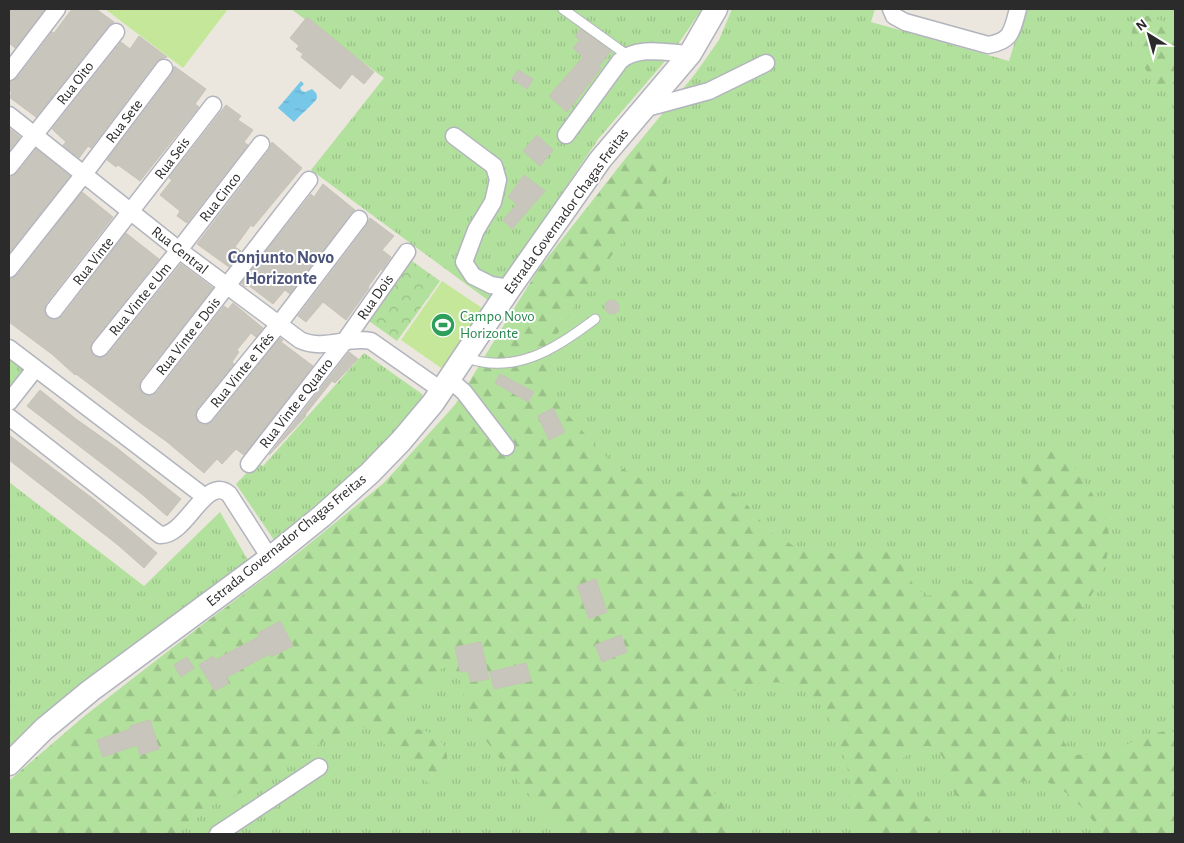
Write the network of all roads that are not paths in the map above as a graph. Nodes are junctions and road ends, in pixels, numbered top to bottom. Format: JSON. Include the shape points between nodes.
{"nodes":[{"id":1,"x":57,"y":9,"type":"edge"},
{"id":2,"x":563,"y":9,"type":"edge"},
{"id":3,"x":716,"y":9,"type":"edge"},
{"id":4,"x":891,"y":9,"type":"edge"},
{"id":5,"x":1018,"y":9,"type":"edge"},
{"id":6,"x":116,"y":32,"type":"dead end"},
{"id":7,"x":690,"y":54,"type":"junction"},
{"id":8,"x":628,"y":55,"type":"junction"},
{"id":9,"x":766,"y":63,"type":"dead end"},
{"id":10,"x":164,"y":68,"type":"dead end"},
{"id":11,"x":9,"y":72,"type":"edge"},
{"id":12,"x":213,"y":105,"type":"dead end"},
{"id":13,"x":643,"y":109,"type":"junction"},
{"id":14,"x":9,"y":114,"type":"edge"},
{"id":15,"x":35,"y":134,"type":"junction"},
{"id":16,"x":566,"y":134,"type":"dead end"},
{"id":17,"x":454,"y":136,"type":"dead end"},
{"id":18,"x":261,"y":144,"type":"dead end"},
{"id":19,"x":9,"y":167,"type":"edge"},
{"id":20,"x":84,"y":174,"type":"junction"},
{"id":21,"x":309,"y":180,"type":"dead end"},
{"id":22,"x":132,"y":212,"type":"junction"},
{"id":23,"x":359,"y":219,"type":"dead end"},
{"id":24,"x":179,"y":250,"type":"junction"},
{"id":25,"x":407,"y":252,"type":"dead end"},
{"id":26,"x":9,"y":269,"type":"edge"},
{"id":27,"x":227,"y":287,"type":"junction"},
{"id":28,"x":510,"y":288,"type":"junction"},
{"id":29,"x":54,"y":310,"type":"dead end"},
{"id":30,"x":595,"y":319,"type":"dead end"},
{"id":31,"x":279,"y":324,"type":"junction"},
{"id":32,"x":344,"y":342,"type":"junction"},
{"id":33,"x":9,"y":348,"type":"edge"},
{"id":34,"x":100,"y":348,"type":"dead end"},
{"id":35,"x":464,"y":356,"type":"junction"},
{"id":36,"x":35,"y":369,"type":"junction"},
{"id":37,"x":445,"y":385,"type":"junction"},
{"id":38,"x":149,"y":386,"type":"dead end"},
{"id":39,"x":9,"y":402,"type":"edge"},
{"id":40,"x":205,"y":415,"type":"dead end"},
{"id":41,"x":9,"y":417,"type":"edge"},
{"id":42,"x":506,"y":447,"type":"dead end"},
{"id":43,"x":249,"y":464,"type":"dead end"},
{"id":44,"x":205,"y":497,"type":"junction"},
{"id":45,"x":270,"y":558,"type":"junction"},
{"id":46,"x":9,"y":764,"type":"edge"},
{"id":47,"x":319,"y":768,"type":"dead end"},
{"id":48,"x":218,"y":834,"type":"edge"}],
"edges":[{"from":1,"to":11,"type":"street"},
{"from":2,"to":8,"type":"lane"},
{"from":3,"to":7,"type":"main road","name":"Estrada Governador Chagas Freitas"},
{"from":4,"to":5,"type":"street","via":[[894,16],[905,22],[988,45],[1000,43],[1008,37]]},
{"from":6,"to":15,"type":"street","name":"Rua Oito"},
{"from":7,"to":8,"type":"street","via":[[644,52]]},
{"from":7,"to":13,"type":"main road","name":"Estrada Governador Chagas Freitas"},
{"from":8,"to":16,"type":"street","via":[[620,61]]},
{"from":9,"to":13,"type":"street","via":[[709,91]]},
{"from":10,"to":20,"type":"street","name":"Rua Sete"},
{"from":12,"to":22,"type":"street","name":"Rua Seis"},
{"from":13,"to":28,"type":"main road","name":"Estrada Governador Chagas Freitas","via":[[581,185]]},
{"from":14,"to":15,"type":"street","name":"Rua Central"},
{"from":15,"to":19,"type":"street","name":"Rua Oito"},
{"from":15,"to":20,"type":"street","name":"Rua Central"},
{"from":17,"to":28,"type":"street","via":[[494,166],[498,180],[492,202],[476,230],[464,262],[473,276],[491,285]]},
{"from":18,"to":24,"type":"street","name":"Rua Cinco"},
{"from":20,"to":22,"type":"street","name":"Rua Central"},
{"from":20,"to":26,"type":"street","name":"Rua Sete"},
{"from":21,"to":27,"type":"street","name":"Rua Vinte e Dois"},
{"from":22,"to":24,"type":"street","name":"Rua Central"},
{"from":22,"to":29,"type":"street","name":"Rua Vinte"},
{"from":23,"to":31,"type":"street","name":"Rua Vinte e Três"},
{"from":24,"to":27,"type":"street","name":"Rua Central"},
{"from":24,"to":34,"type":"street","name":"Rua Vinte e Um"},
{"from":25,"to":32,"type":"street","name":"Rua Dois"},
{"from":27,"to":31,"type":"street","name":"Rua Central"},
{"from":27,"to":38,"type":"street","name":"Rua Vinte e Dois"},
{"from":28,"to":35,"type":"main road","name":"Estrada Governador Chagas Freitas"},
{"from":30,"to":35,"type":"lane","via":[[555,346],[525,360],[489,364]]},
{"from":31,"to":32,"type":"street","name":"Rua Central","via":[[306,342]]},
{"from":31,"to":40,"type":"street","name":"Rua Vinte e Três"},
{"from":32,"to":37,"type":"street","name":"Rua Central","via":[[366,340],[375,343]]},
{"from":32,"to":43,"type":"street","name":"Rua Vinte e Quatro"},
{"from":33,"to":36,"type":"street"},
{"from":35,"to":37,"type":"main road","name":"Estrada Governador Chagas Freitas"},
{"from":36,"to":39,"type":"street"},
{"from":36,"to":44,"type":"street"},
{"from":37,"to":42,"type":"street","name":"Rua Central","via":[[464,392]]},
{"from":37,"to":45,"type":"main road","name":"Estrada Governador Chagas Freitas","via":[[418,423],[370,473]]},
{"from":41,"to":44,"type":"street","via":[[160,535],[178,527]]},
{"from":44,"to":45,"type":"street","via":[[219,490],[227,492]]},
{"from":45,"to":46,"type":"main road","name":"Estrada Governador Chagas Freitas","via":[[83,697]]},
{"from":47,"to":48,"type":"street"}]}
